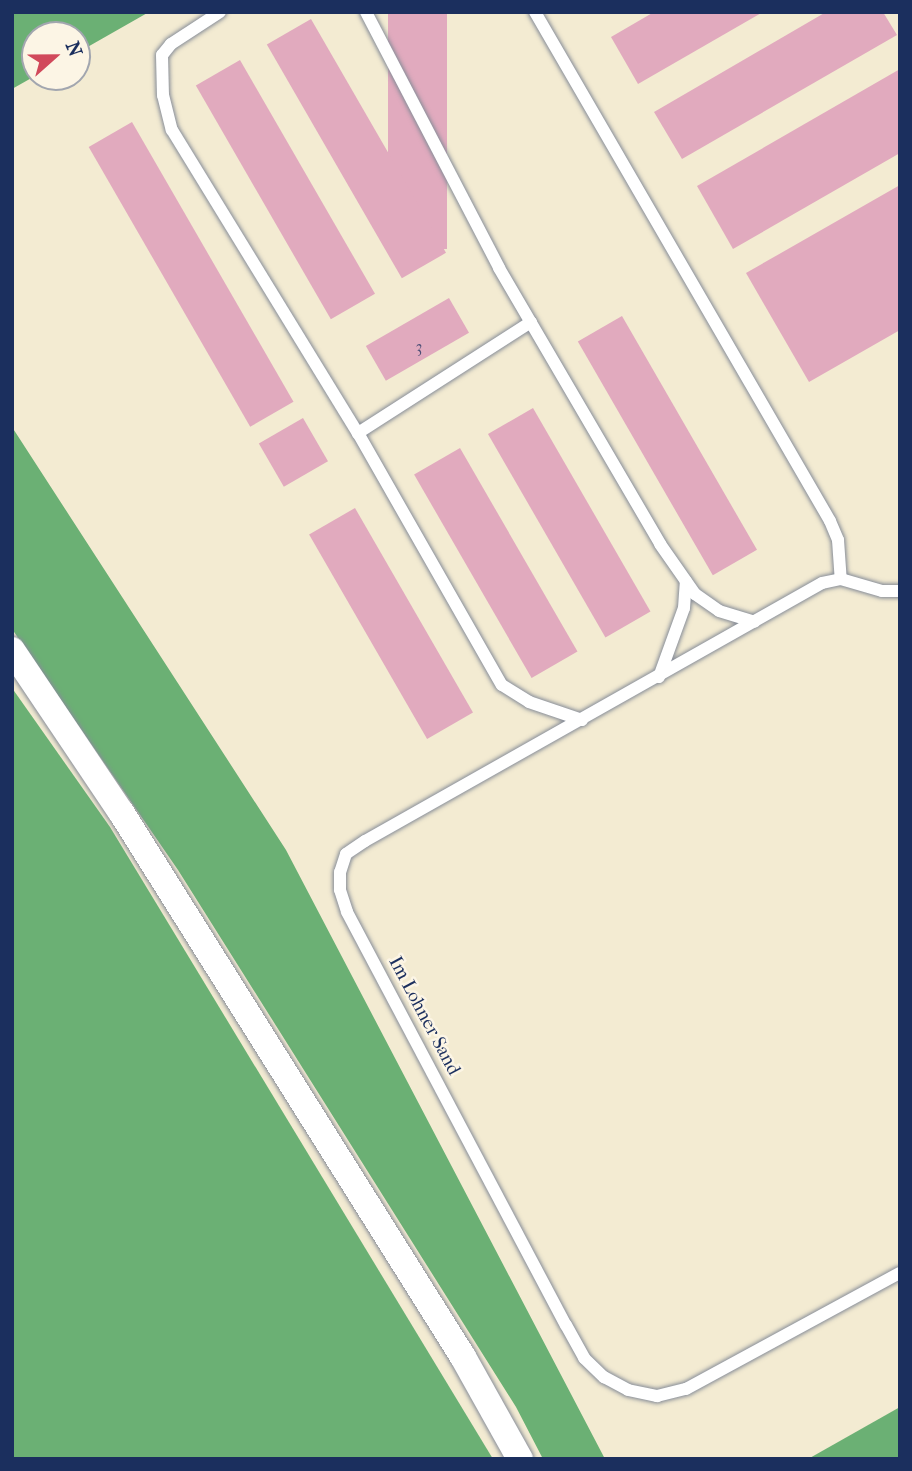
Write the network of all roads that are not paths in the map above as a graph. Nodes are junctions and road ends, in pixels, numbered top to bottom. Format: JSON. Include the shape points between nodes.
{"nodes":[{"id":1,"x":220,"y":12,"type":"edge"},
{"id":2,"x":366,"y":12,"type":"edge"},
{"id":3,"x":535,"y":12,"type":"edge"},
{"id":4,"x":531,"y":322,"type":"junction"},
{"id":5,"x":358,"y":433,"type":"junction"},
{"id":6,"x":841,"y":579,"type":"junction"},
{"id":7,"x":686,"y":581,"type":"junction"},
{"id":8,"x":900,"y":591,"type":"edge"},
{"id":9,"x":754,"y":622,"type":"junction"},
{"id":10,"x":12,"y":650,"type":"edge"},
{"id":11,"x":659,"y":677,"type":"junction"},
{"id":12,"x":582,"y":720,"type":"junction"},
{"id":13,"x":900,"y":1273,"type":"edge"},
{"id":14,"x":520,"y":1459,"type":"edge"}],
"edges":[{"from":1,"to":5,"type":"lane","via":[[162,55],[163,96],[172,130]]},
{"from":2,"to":4,"type":"lane"},
{"from":3,"to":6,"type":"lane","via":[[830,521],[838,540]]},
{"from":4,"to":5,"type":"lane"},
{"from":4,"to":7,"type":"lane"},
{"from":5,"to":12,"type":"lane","via":[[502,685],[529,702]]},
{"from":6,"to":8,"type":"lane","via":[[882,591]]},
{"from":6,"to":9,"type":"lane","name":"Im Lohner Sand","via":[[822,583]]},
{"from":7,"to":9,"type":"lane","via":[[695,594],[719,611]]},
{"from":7,"to":11,"type":"lane","via":[[684,608]]},
{"from":9,"to":11,"type":"lane","name":"Im Lohner Sand"},
{"from":10,"to":14,"type":"street","via":[[121,812],[463,1357]]},
{"from":11,"to":12,"type":"lane","name":"Im Lohner Sand"},
{"from":12,"to":13,"type":"lane","name":"Im Lohner Sand","via":[[346,854],[340,890],[584,1358],[604,1377],[628,1390],[657,1396],[686,1389]]}]}
